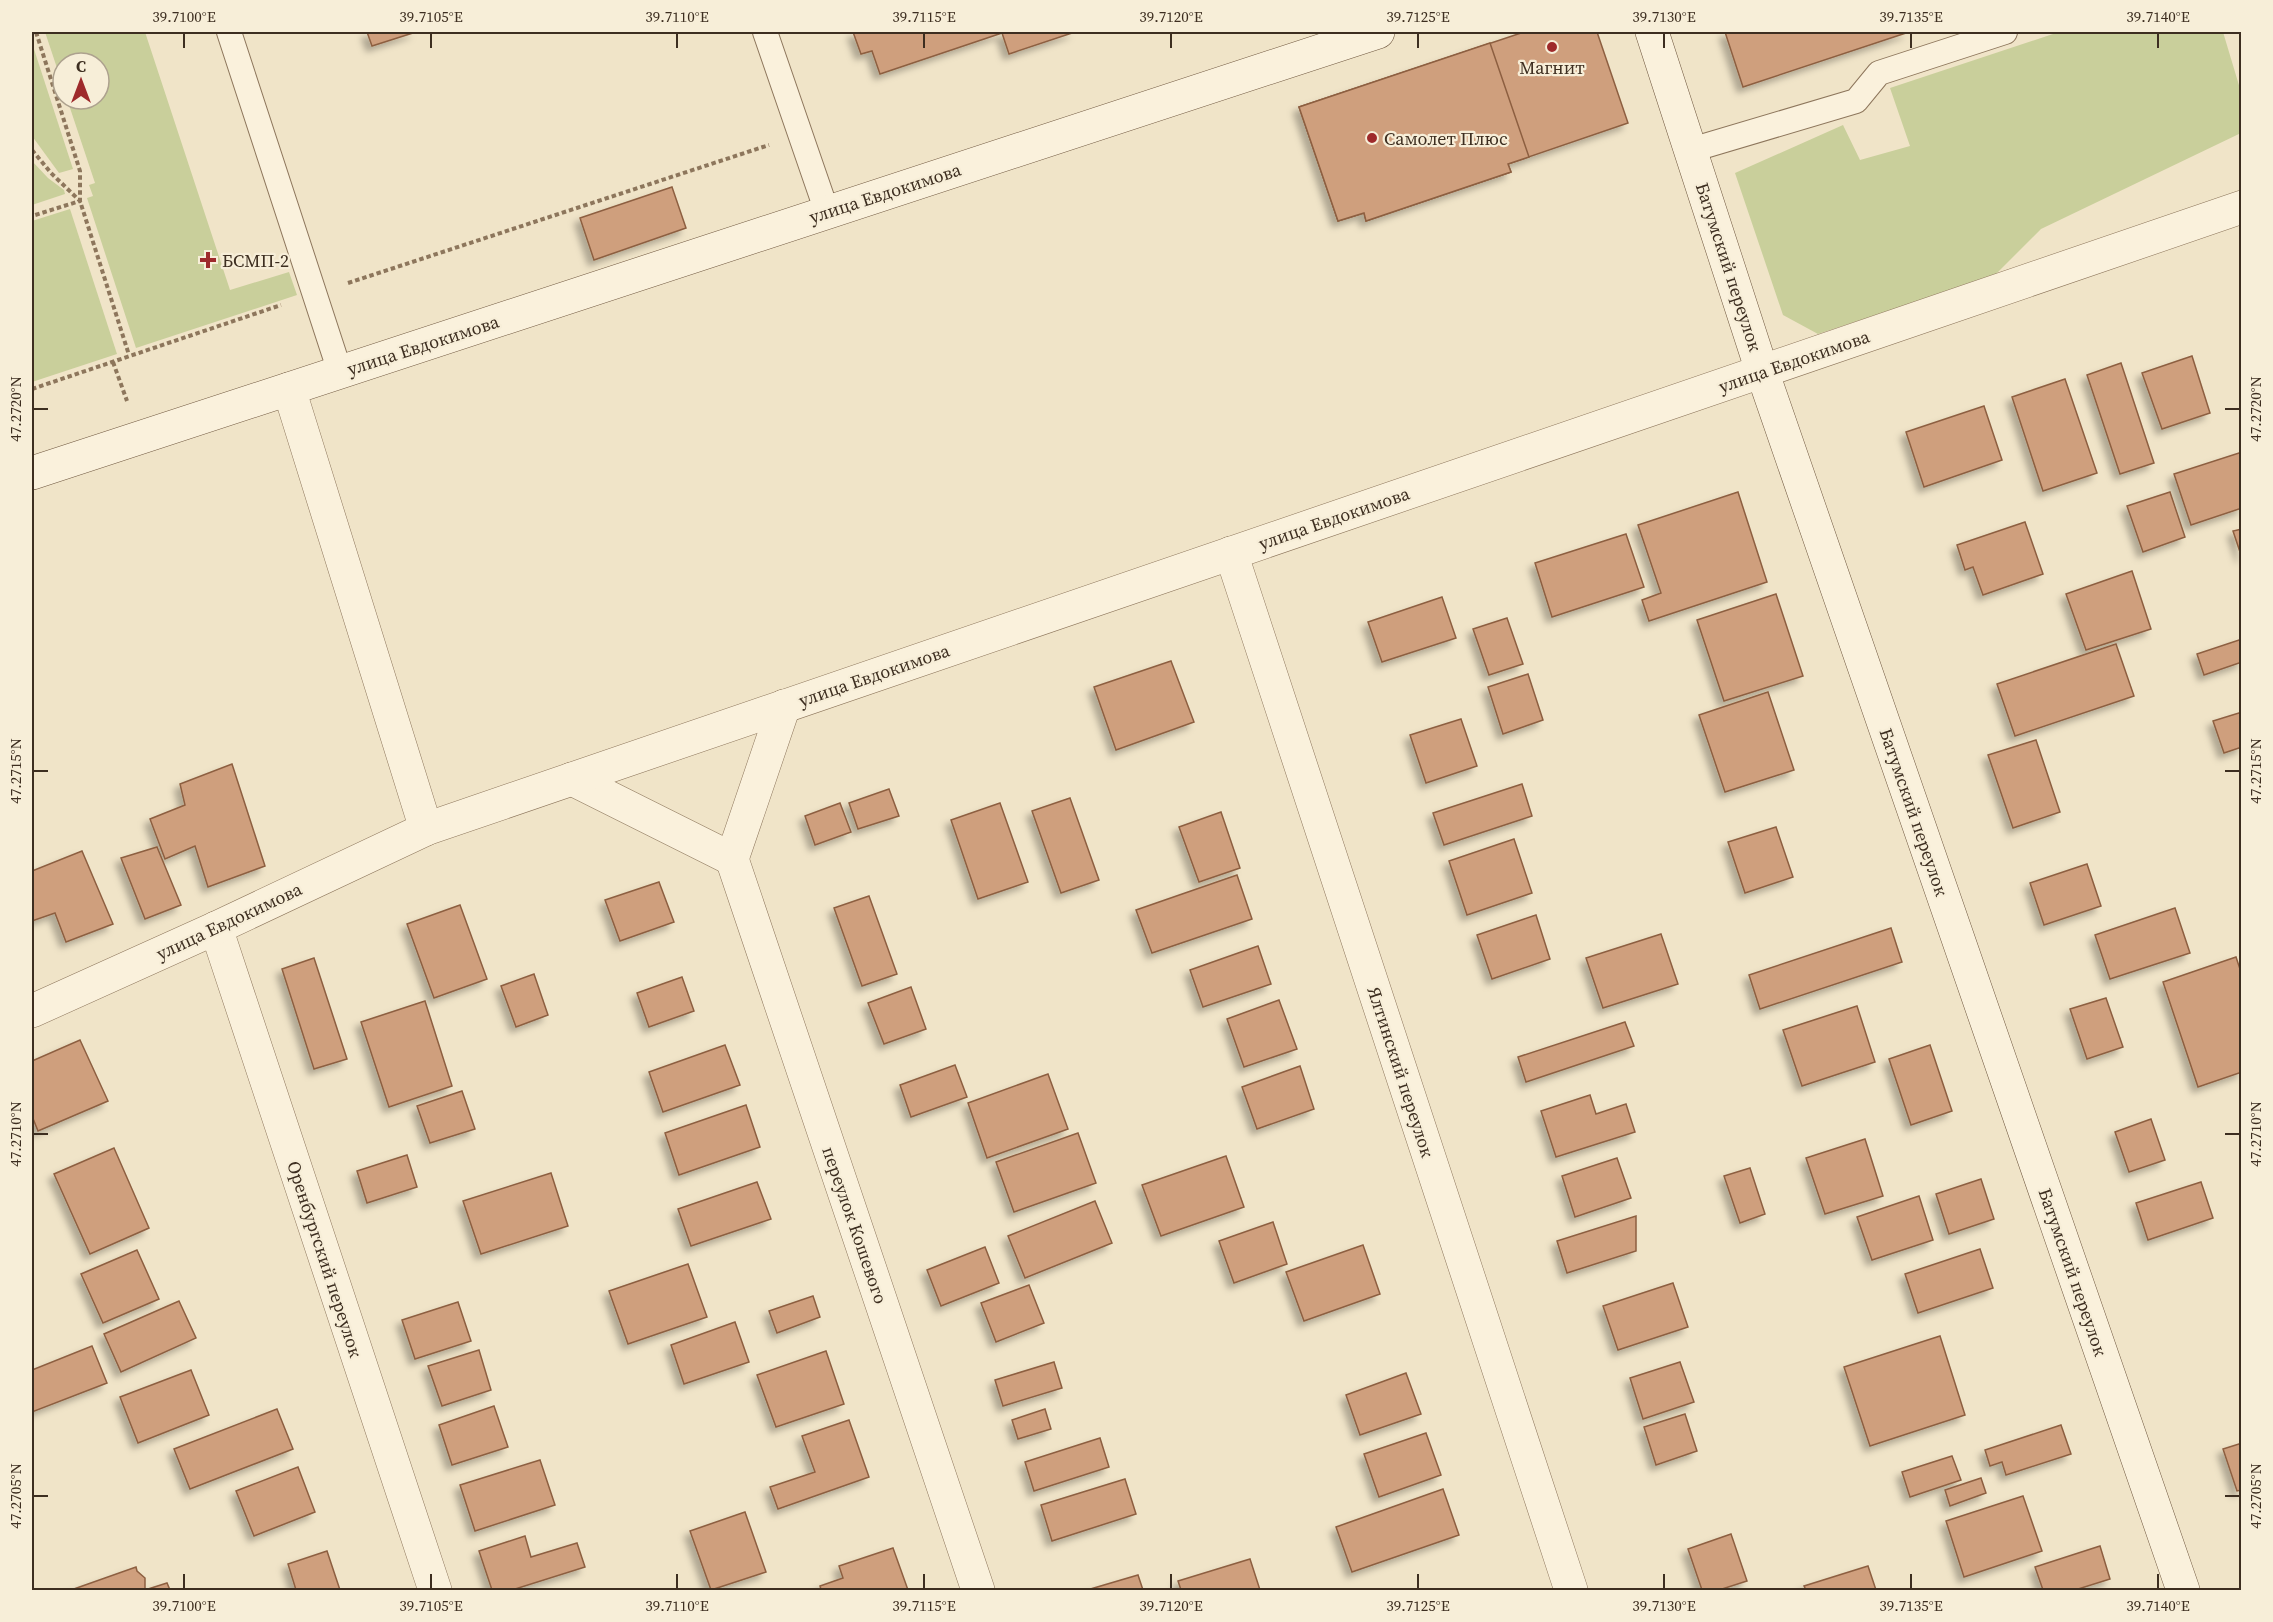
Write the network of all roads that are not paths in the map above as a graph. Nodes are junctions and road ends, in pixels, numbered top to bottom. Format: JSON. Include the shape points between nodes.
{"nodes":[{"id":1,"x":229,"y":32,"type":"edge"},
{"id":2,"x":765,"y":32,"type":"edge"},
{"id":3,"x":1378,"y":32,"type":"edge"},
{"id":4,"x":1652,"y":32,"type":"edge"},
{"id":5,"x":2006,"y":32,"type":"edge"},
{"id":6,"x":1343,"y":37,"type":"edge"},
{"id":7,"x":1691,"y":150,"type":"junction"},
{"id":8,"x":2241,"y":207,"type":"edge"},
{"id":9,"x":827,"y":212,"type":"junction"},
{"id":10,"x":1762,"y":371,"type":"junction"},
{"id":11,"x":340,"y":372,"type":"junction"},
{"id":12,"x":289,"y":389,"type":"junction"},
{"id":13,"x":32,"y":473,"type":"edge"},
{"id":14,"x":1231,"y":553,"type":"junction"},
{"id":15,"x":784,"y":706,"type":"junction"},
{"id":16,"x":572,"y":779,"type":"junction"},
{"id":17,"x":426,"y":829,"type":"junction"},
{"id":18,"x":732,"y":859,"type":"junction"},
{"id":19,"x":216,"y":928,"type":"junction"},
{"id":20,"x":32,"y":1011,"type":"edge"},
{"id":21,"x":435,"y":1590,"type":"edge"},
{"id":22,"x":978,"y":1590,"type":"edge"},
{"id":23,"x":1571,"y":1590,"type":"edge"},
{"id":24,"x":2182,"y":1590,"type":"edge"}],
"edges":[{"from":1,"to":11,"type":"lane"},
{"from":2,"to":9,"type":"lane"},
{"from":3,"to":6,"type":"street","name":"улица Евдокимова"},
{"from":4,"to":7,"type":"street","name":"Батумский переулок"},
{"from":5,"to":7,"type":"lane","via":[[1879,73],[1856,101]]},
{"from":6,"to":9,"type":"street","name":"улица Евдокимова"},
{"from":7,"to":10,"type":"street","name":"Батумский переулок"},
{"from":8,"to":10,"type":"street","name":"улица Евдокимова"},
{"from":9,"to":11,"type":"street","name":"улица Евдокимова"},
{"from":10,"to":14,"type":"street","name":"улица Евдокимова"},
{"from":10,"to":24,"type":"street","name":"Батумский переулок"},
{"from":11,"to":12,"type":"street","name":"улица Евдокимова"},
{"from":12,"to":13,"type":"street","name":"улица Евдокимова"},
{"from":12,"to":17,"type":"street"},
{"from":14,"to":15,"type":"street","name":"улица Евдокимова"},
{"from":14,"to":23,"type":"street","name":"Ялтинский переулок"},
{"from":15,"to":16,"type":"street","name":"улица Евдокимова"},
{"from":15,"to":18,"type":"street"},
{"from":16,"to":17,"type":"street","name":"улица Евдокимова"},
{"from":16,"to":18,"type":"street"},
{"from":17,"to":19,"type":"street","name":"улица Евдокимова"},
{"from":18,"to":22,"type":"street","name":"переулок Кошевого"},
{"from":19,"to":20,"type":"street","name":"улица Евдокимова"},
{"from":19,"to":21,"type":"street","name":"Оренбургский переулок"}]}
